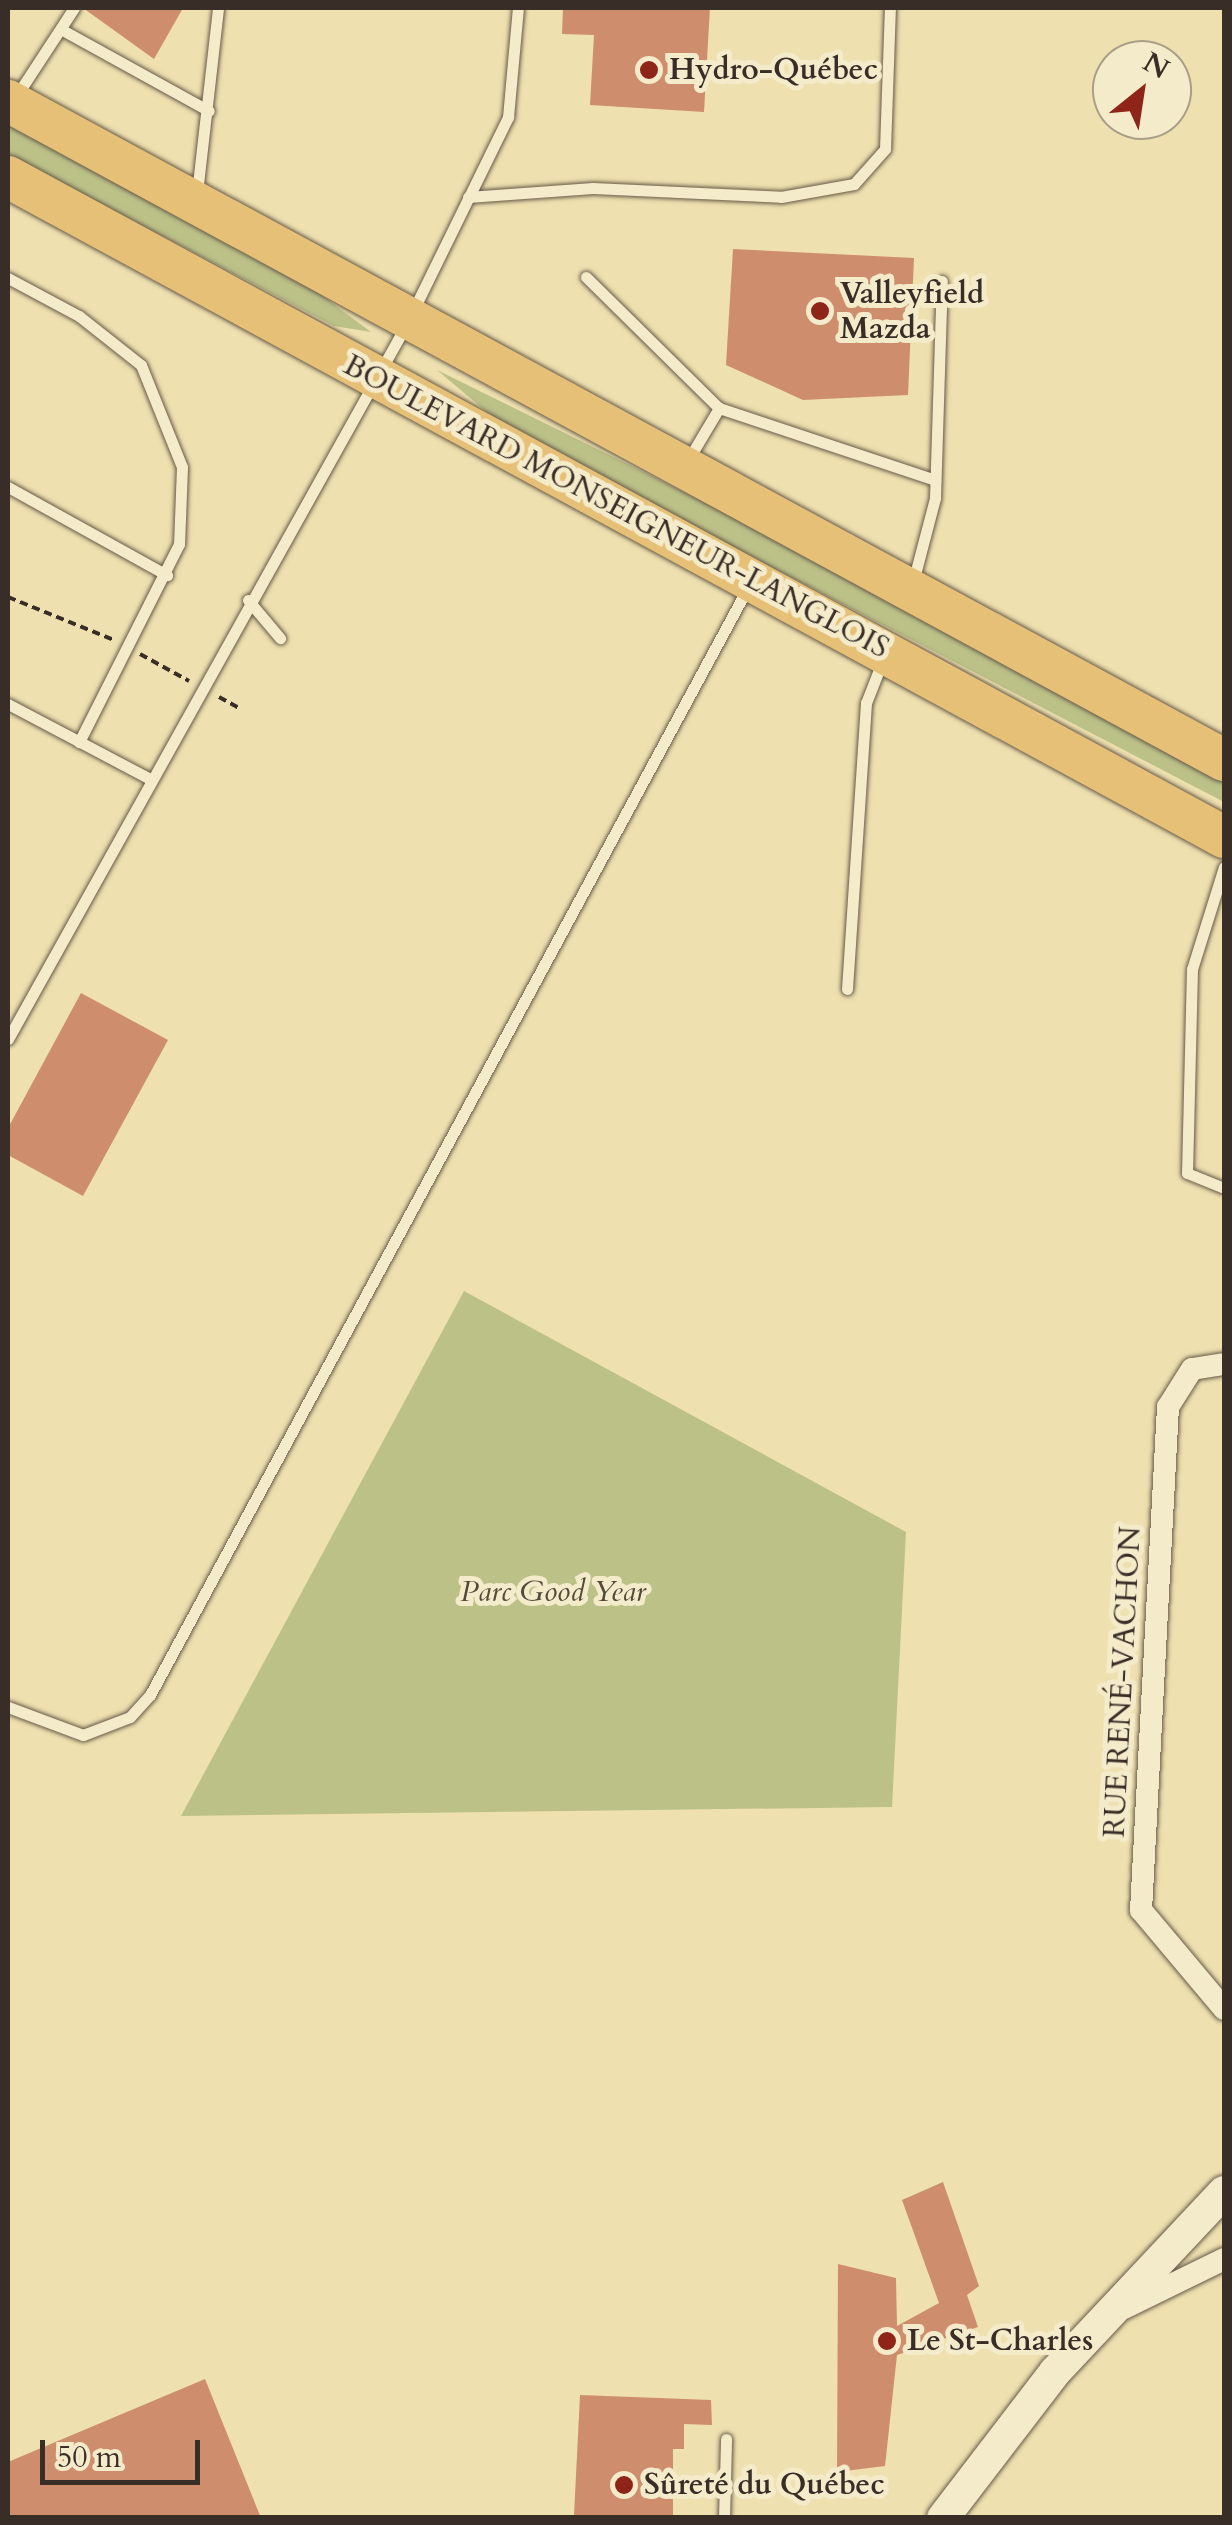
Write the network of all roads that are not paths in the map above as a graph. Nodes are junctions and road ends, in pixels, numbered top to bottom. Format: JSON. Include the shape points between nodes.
{"nodes":[{"id":1,"x":74,"y":8,"type":"edge"},
{"id":2,"x":218,"y":8,"type":"edge"},
{"id":3,"x":518,"y":8,"type":"edge"},
{"id":4,"x":890,"y":8,"type":"edge"},
{"id":5,"x":66,"y":32,"type":"junction"},
{"id":6,"x":10,"y":102,"type":"edge"},
{"id":7,"x":210,"y":110,"type":"junction"},
{"id":8,"x":8,"y":178,"type":"edge"},
{"id":9,"x":468,"y":197,"type":"junction"},
{"id":10,"x":193,"y":202,"type":"junction"},
{"id":11,"x":586,"y":276,"type":"dead end"},
{"id":12,"x":8,"y":278,"type":"edge"},
{"id":13,"x":942,"y":281,"type":"dead end"},
{"id":14,"x":409,"y":319,"type":"junction"},
{"id":15,"x":378,"y":378,"type":"junction"},
{"id":16,"x":719,"y":408,"type":"junction"},
{"id":17,"x":683,"y":468,"type":"junction"},
{"id":18,"x":935,"y":480,"type":"junction"},
{"id":19,"x":8,"y":487,"type":"edge"},
{"id":20,"x":168,"y":575,"type":"junction"},
{"id":21,"x":752,"y":581,"type":"junction"},
{"id":22,"x":909,"y":590,"type":"junction"},
{"id":23,"x":248,"y":600,"type":"junction"},
{"id":24,"x":280,"y":638,"type":"dead end"},
{"id":25,"x":886,"y":654,"type":"junction"},
{"id":26,"x":8,"y":704,"type":"edge"},
{"id":27,"x":79,"y":742,"type":"junction"},
{"id":28,"x":1224,"y":760,"type":"edge"},
{"id":29,"x":150,"y":779,"type":"junction"},
{"id":30,"x":1224,"y":837,"type":"edge"},
{"id":31,"x":1224,"y":867,"type":"edge"},
{"id":32,"x":847,"y":989,"type":"dead end"},
{"id":33,"x":8,"y":1038,"type":"edge"},
{"id":34,"x":1224,"y":1188,"type":"edge"},
{"id":35,"x":1224,"y":1364,"type":"edge"},
{"id":36,"x":8,"y":1707,"type":"edge"},
{"id":37,"x":1224,"y":2009,"type":"edge"},
{"id":38,"x":1224,"y":2192,"type":"edge"},
{"id":39,"x":1224,"y":2260,"type":"edge"},
{"id":40,"x":1103,"y":2318,"type":"junction"},
{"id":41,"x":726,"y":2439,"type":"dead end"},
{"id":42,"x":724,"y":2518,"type":"edge"},
{"id":43,"x":943,"y":2518,"type":"edge"}],
"edges":[{"from":1,"to":5,"type":"lane"},
{"from":2,"to":7,"type":"lane"},
{"from":3,"to":9,"type":"lane","via":[[508,117]]},
{"from":4,"to":9,"type":"lane","via":[[885,149],[854,184],[781,197],[593,188]]},
{"from":5,"to":6,"type":"lane"},
{"from":5,"to":7,"type":"lane"},
{"from":6,"to":10,"type":"highway"},
{"from":7,"to":10,"type":"lane"},
{"from":8,"to":15,"type":"highway","name":"BOULEVARD MONSEIGNEUR-LANGLOIS"},
{"from":9,"to":14,"type":"lane"},
{"from":10,"to":14,"type":"highway"},
{"from":11,"to":16,"type":"lane"},
{"from":12,"to":20,"type":"lane","via":[[105,332],[155,387],[184,494]]},
{"from":13,"to":18,"type":"lane"},
{"from":14,"to":15,"type":"lane"},
{"from":14,"to":17,"type":"highway"},
{"from":15,"to":21,"type":"highway","name":"BOULEVARD MONSEIGNEUR-LANGLOIS"},
{"from":15,"to":23,"type":"lane"},
{"from":16,"to":17,"type":"lane"},
{"from":16,"to":18,"type":"lane"},
{"from":17,"to":22,"type":"highway"},
{"from":18,"to":22,"type":"lane","via":[[926,555]]},
{"from":19,"to":20,"type":"lane"},
{"from":20,"to":27,"type":"lane"},
{"from":21,"to":25,"type":"highway","name":"BOULEVARD MONSEIGNEUR-LANGLOIS"},
{"from":21,"to":36,"type":"lane","via":[[150,1695],[130,1717],[82,1734]]},
{"from":22,"to":28,"type":"highway"},
{"from":23,"to":24,"type":"lane"},
{"from":23,"to":29,"type":"lane"},
{"from":25,"to":30,"type":"highway","name":"BOULEVARD MONSEIGNEUR-LANGLOIS"},
{"from":25,"to":32,"type":"lane","via":[[866,703]]},
{"from":26,"to":27,"type":"lane"},
{"from":27,"to":29,"type":"lane"},
{"from":29,"to":33,"type":"lane"},
{"from":31,"to":34,"type":"lane","via":[[1192,969],[1187,1173]]},
{"from":35,"to":37,"type":"street","name":"RUE RENÉ-VACHON","via":[[1192,1369],[1168,1407],[1141,1910]]},
{"from":38,"to":40,"type":"main road"},
{"from":39,"to":40,"type":"street"},
{"from":40,"to":43,"type":"main road"},
{"from":41,"to":42,"type":"lane"}]}
